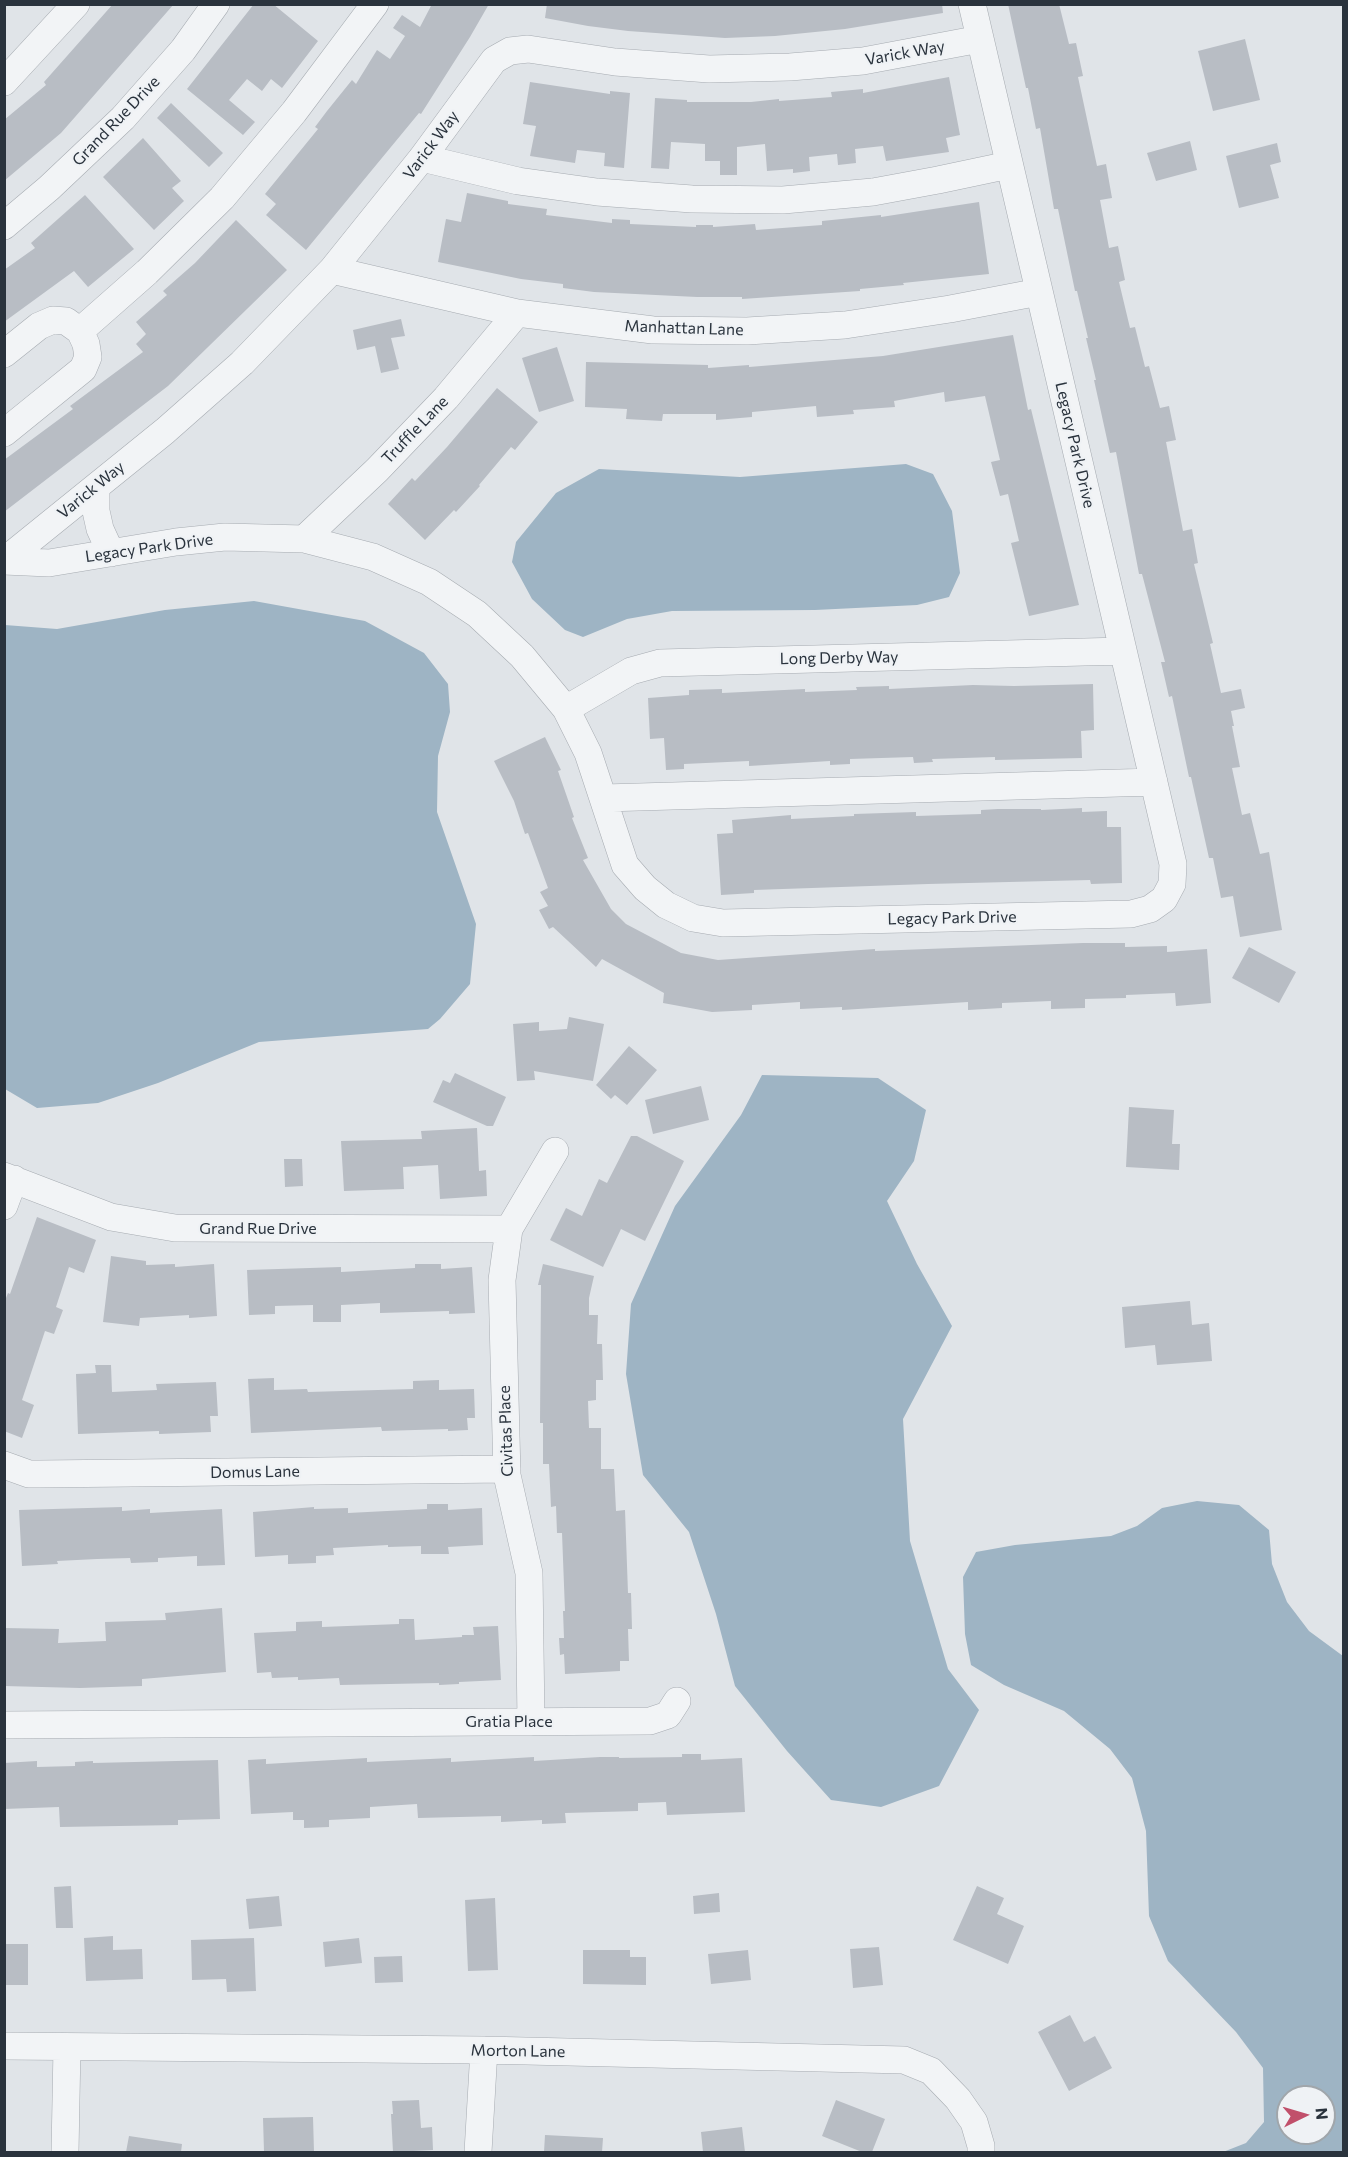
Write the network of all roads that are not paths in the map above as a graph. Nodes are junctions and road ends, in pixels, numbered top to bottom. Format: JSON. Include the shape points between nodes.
{"nodes":[{"id":1,"x":76,"y":4,"type":"edge"},
{"id":2,"x":216,"y":4,"type":"edge"},
{"id":3,"x":375,"y":4,"type":"edge"},
{"id":4,"x":972,"y":4,"type":"edge"},
{"id":5,"x":980,"y":39,"type":"junction"},
{"id":6,"x":4,"y":82,"type":"edge"},
{"id":7,"x":422,"y":158,"type":"junction"},
{"id":8,"x":1009,"y":165,"type":"junction"},
{"id":9,"x":4,"y":226,"type":"edge"},
{"id":10,"x":332,"y":270,"type":"junction"},
{"id":11,"x":1039,"y":292,"type":"junction"},
{"id":12,"x":517,"y":313,"type":"junction"},
{"id":13,"x":80,"y":331,"type":"junction"},
{"id":14,"x":4,"y":354,"type":"edge"},
{"id":15,"x":4,"y":433,"type":"edge"},
{"id":16,"x":96,"y":487,"type":"junction"},
{"id":17,"x":304,"y":539,"type":"junction"},
{"id":18,"x":111,"y":554,"type":"junction"},
{"id":19,"x":4,"y":561,"type":"edge"},
{"id":20,"x":1123,"y":651,"type":"junction"},
{"id":21,"x":566,"y":709,"type":"junction"},
{"id":22,"x":1154,"y":782,"type":"junction"},
{"id":23,"x":604,"y":798,"type":"junction"},
{"id":24,"x":555,"y":1151,"type":"dead end"},
{"id":25,"x":8,"y":1174,"type":"edge"},
{"id":26,"x":4,"y":1206,"type":"edge"},
{"id":27,"x":509,"y":1230,"type":"junction"},
{"id":28,"x":4,"y":1466,"type":"edge"},
{"id":29,"x":507,"y":1469,"type":"junction"},
{"id":30,"x":677,"y":1701,"type":"dead end"},
{"id":31,"x":531,"y":1722,"type":"junction"},
{"id":32,"x":4,"y":1725,"type":"edge"},
{"id":33,"x":4,"y":2046,"type":"edge"},
{"id":34,"x":67,"y":2046,"type":"junction"},
{"id":35,"x":484,"y":2050,"type":"junction"},
{"id":36,"x":65,"y":2152,"type":"edge"},
{"id":37,"x":478,"y":2152,"type":"edge"},
{"id":38,"x":981,"y":2152,"type":"edge"}],
"edges":[{"from":1,"to":6,"type":"street"},
{"from":2,"to":9,"type":"street","name":"Grand Rue Drive","via":[[183,50],[123,118]]},
{"from":3,"to":13,"type":"street","via":[[294,112],[222,198]]},
{"from":4,"to":5,"type":"street","name":"Legacy Park Drive"},
{"from":5,"to":7,"type":"street","name":"Varick Way","via":[[863,61],[790,67],[709,69],[615,62],[528,49],[510,51],[494,60]]},
{"from":5,"to":8,"type":"street","name":"Legacy Park Drive"},
{"from":7,"to":8,"type":"street","via":[[518,181],[692,199],[783,200],[873,192]]},
{"from":7,"to":10,"type":"street","name":"Varick Way"},
{"from":8,"to":11,"type":"street","name":"Legacy Park Drive"},
{"from":10,"to":12,"type":"street","name":"Manhattan Lane"},
{"from":10,"to":16,"type":"street","name":"Varick Way","via":[[242,363]]},
{"from":11,"to":12,"type":"street","name":"Manhattan Lane","via":[[845,325],[747,331],[653,330]]},
{"from":11,"to":20,"type":"street","name":"Legacy Park Drive"},
{"from":12,"to":17,"type":"street","name":"Truffle Lane","via":[[446,398]]},
{"from":13,"to":14,"type":"street","via":[[66,321],[53,320],[39,326]]},
{"from":13,"to":15,"type":"street","via":[[88,357],[83,369]]},
{"from":16,"to":18,"type":"street","via":[[100,530]]},
{"from":16,"to":19,"type":"street","name":"Varick Way"},
{"from":17,"to":18,"type":"street","name":"Legacy Park Drive","via":[[225,537]]},
{"from":17,"to":21,"type":"street","name":"Legacy Park Drive","via":[[373,557],[429,582],[477,614],[522,656]]},
{"from":18,"to":19,"type":"street","name":"Legacy Park Drive","via":[[49,563]]},
{"from":20,"to":21,"type":"street","name":"Long Derby Way","via":[[660,663],[631,670]]},
{"from":20,"to":22,"type":"street","name":"Legacy Park Drive"},
{"from":21,"to":23,"type":"street","name":"Legacy Park Drive"},
{"from":22,"to":23,"type":"street"},
{"from":22,"to":23,"type":"street","name":"Legacy Park Drive","via":[[1173,864],[1172,885],[1164,899],[1150,909],[1131,914],[723,923],[693,918],[666,905],[625,865]]},
{"from":24,"to":27,"type":"street","name":"Civitas Place"},
{"from":25,"to":26,"type":"street"},
{"from":25,"to":27,"type":"street","name":"Grand Rue Drive","via":[[111,1217],[175,1228]]},
{"from":27,"to":29,"type":"street","name":"Civitas Place","via":[[502,1280]]},
{"from":28,"to":29,"type":"street","name":"Domus Lane","via":[[29,1474]]},
{"from":29,"to":31,"type":"street","name":"Civitas Place","via":[[529,1573]]},
{"from":30,"to":31,"type":"street","name":"Gratia Place","via":[[668,1715],[650,1721]]},
{"from":31,"to":32,"type":"street","name":"Gratia Place"},
{"from":33,"to":34,"type":"street","name":"Morton Lane"},
{"from":34,"to":35,"type":"street","name":"Morton Lane"},
{"from":34,"to":36,"type":"street"},
{"from":35,"to":37,"type":"street"},
{"from":35,"to":38,"type":"street","name":"Morton Lane","via":[[904,2060],[931,2071],[958,2099],[974,2122]]}]}
